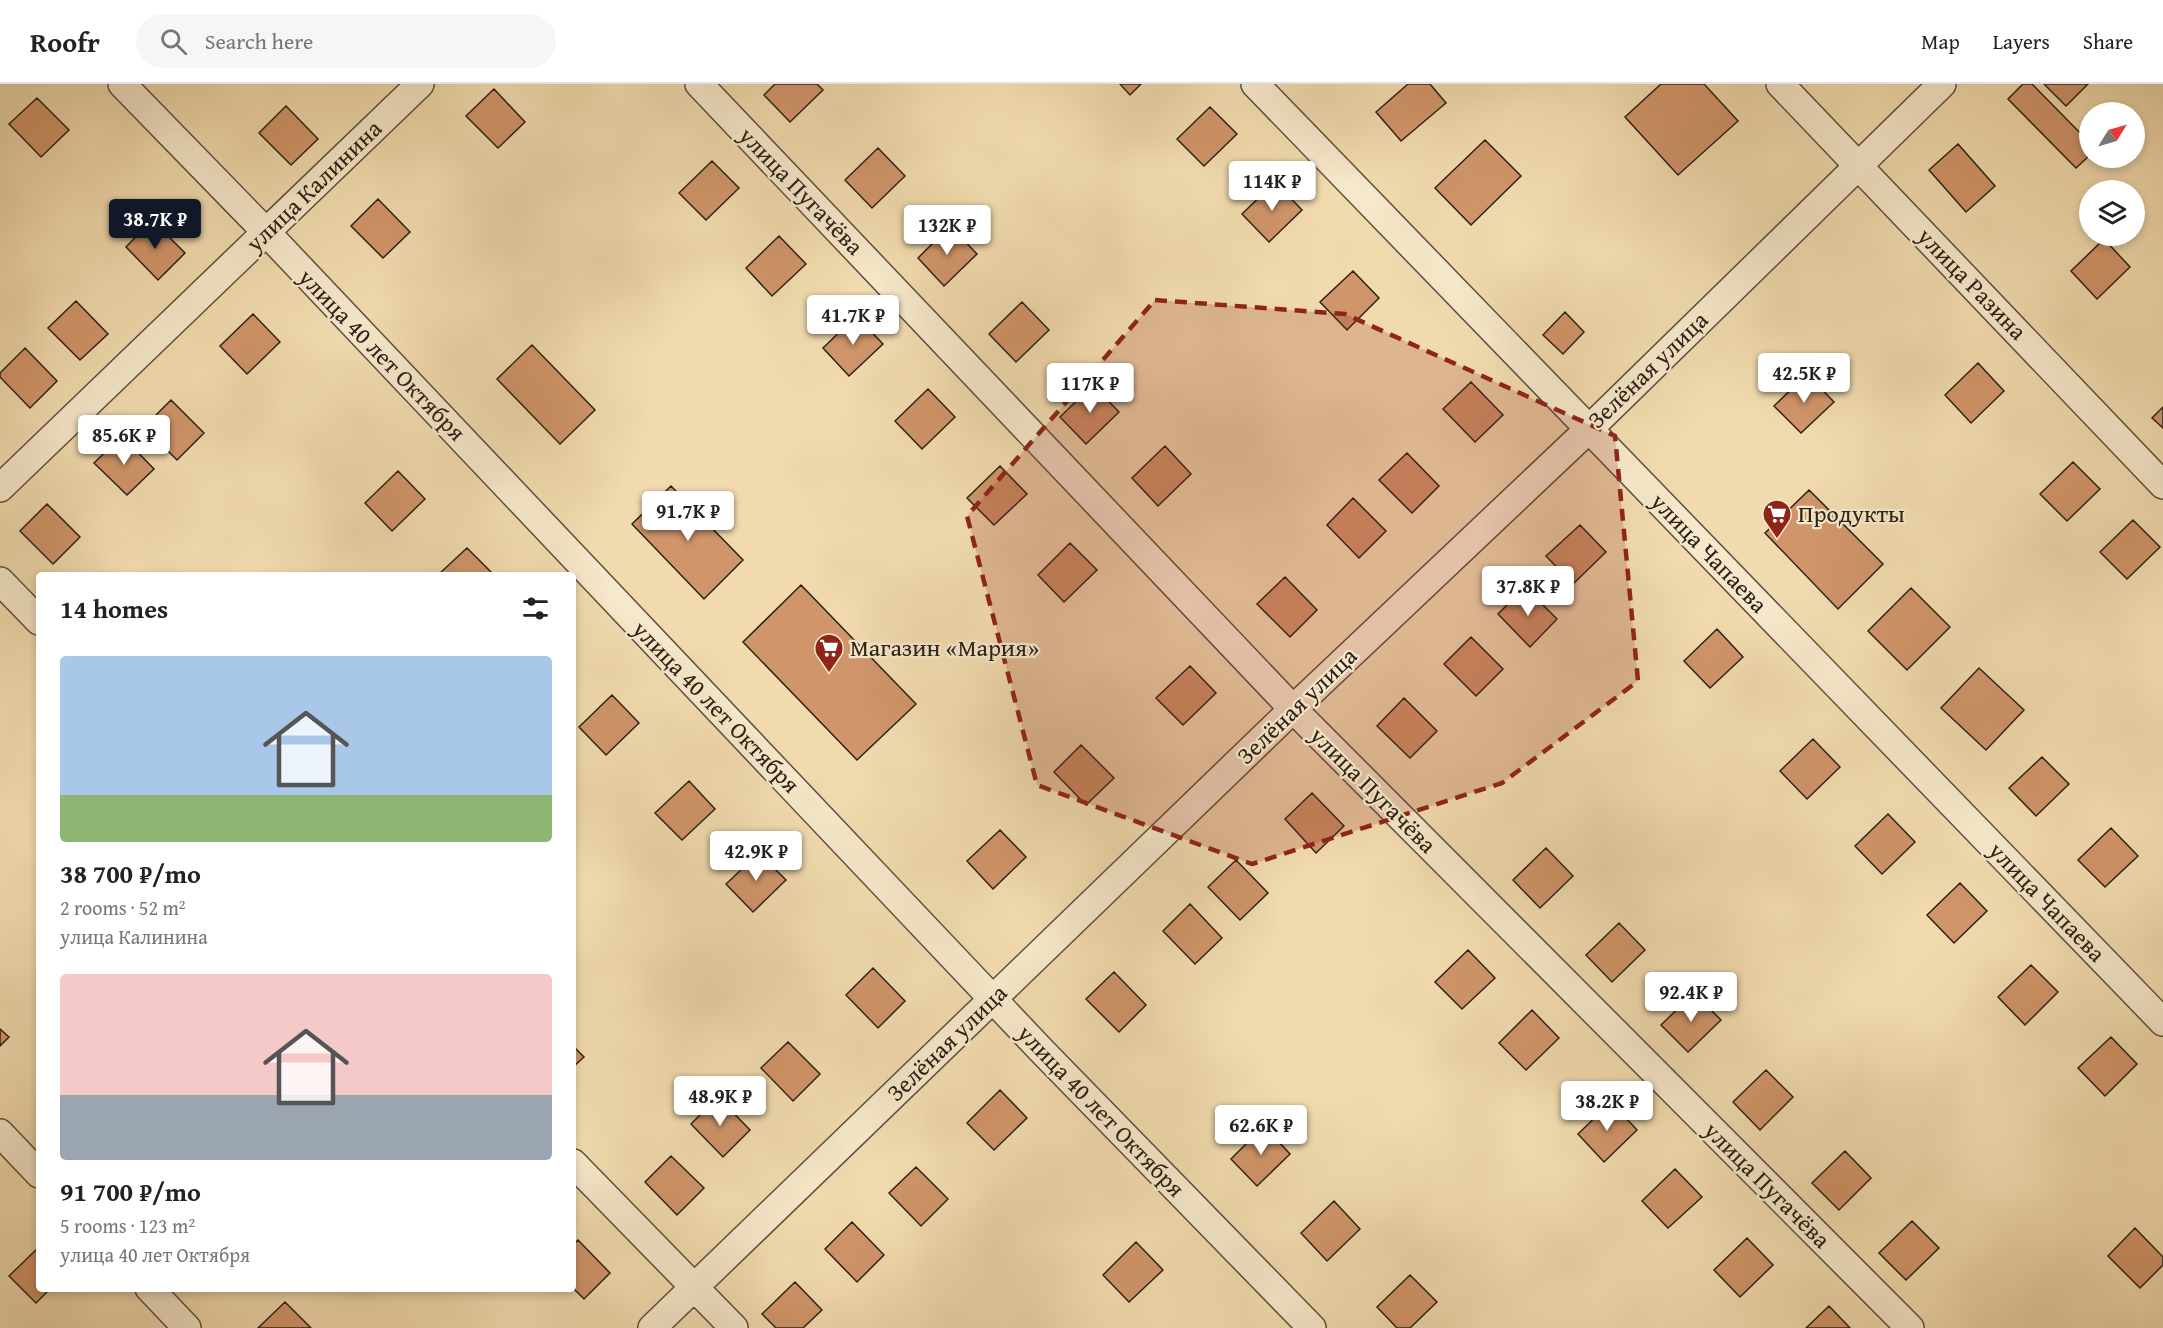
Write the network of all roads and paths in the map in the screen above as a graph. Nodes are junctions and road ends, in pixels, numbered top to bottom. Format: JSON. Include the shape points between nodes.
{"nodes":[{"id":1,"x":122,"y":84,"type":"edge"},
{"id":2,"x":420,"y":84,"type":"edge"},
{"id":3,"x":699,"y":84,"type":"edge"},
{"id":4,"x":1255,"y":84,"type":"edge"},
{"id":5,"x":1780,"y":84,"type":"edge"},
{"id":6,"x":1942,"y":84,"type":"edge"},
{"id":7,"x":1858,"y":165,"type":"junction"},
{"id":8,"x":266,"y":232,"type":"junction"},
{"id":9,"x":1589,"y":429,"type":"junction"},
{"id":10,"x":2163,"y":485,"type":"edge"},
{"id":11,"x":0,"y":488,"type":"edge"},
{"id":12,"x":0,"y":581,"type":"edge"},
{"id":13,"x":36,"y":618,"type":"edge"},
{"id":14,"x":1293,"y":710,"type":"junction"},
{"id":15,"x":993,"y":999,"type":"junction"},
{"id":16,"x":2163,"y":1022,"type":"edge"},
{"id":17,"x":0,"y":1133,"type":"edge"},
{"id":18,"x":576,"y":1166,"type":"edge"},
{"id":19,"x":36,"y":1171,"type":"edge"},
{"id":20,"x":695,"y":1287,"type":"junction"},
{"id":21,"x":153,"y":1292,"type":"edge"},
{"id":22,"x":187,"y":1328,"type":"edge"},
{"id":23,"x":652,"y":1328,"type":"edge"},
{"id":24,"x":734,"y":1328,"type":"edge"},
{"id":25,"x":1312,"y":1328,"type":"edge"},
{"id":26,"x":1910,"y":1328,"type":"edge"}],
"edges":[{"from":1,"to":8,"type":"street","name":"улица 40 лет Октября"},
{"from":2,"to":8,"type":"street","name":"улица Калинина"},
{"from":3,"to":14,"type":"street","name":"улица Пугачёва"},
{"from":4,"to":9,"type":"street","name":"улица Чапаева"},
{"from":5,"to":7,"type":"street","name":"улица Разина"},
{"from":6,"to":7,"type":"street","name":"Зелёная улица"},
{"from":7,"to":9,"type":"street","name":"Зелёная улица"},
{"from":7,"to":10,"type":"street","name":"улица Разина"},
{"from":8,"to":11,"type":"street","name":"улица Калинина"},
{"from":8,"to":15,"type":"street","name":"улица 40 лет Октября"},
{"from":9,"to":14,"type":"street","name":"Зелёная улица"},
{"from":9,"to":16,"type":"street","name":"улица Чапаева"},
{"from":12,"to":13,"type":"street"},
{"from":14,"to":15,"type":"street","name":"Зелёная улица"},
{"from":14,"to":26,"type":"street","name":"улица Пугачёва"},
{"from":15,"to":20,"type":"street","name":"Зелёная улица"},
{"from":15,"to":25,"type":"street","name":"улица 40 лет Октября"},
{"from":17,"to":19,"type":"street"},
{"from":18,"to":20,"type":"street"},
{"from":20,"to":23,"type":"street","name":"Зелёная улица"},
{"from":20,"to":24,"type":"street"},
{"from":21,"to":22,"type":"street"}]}
